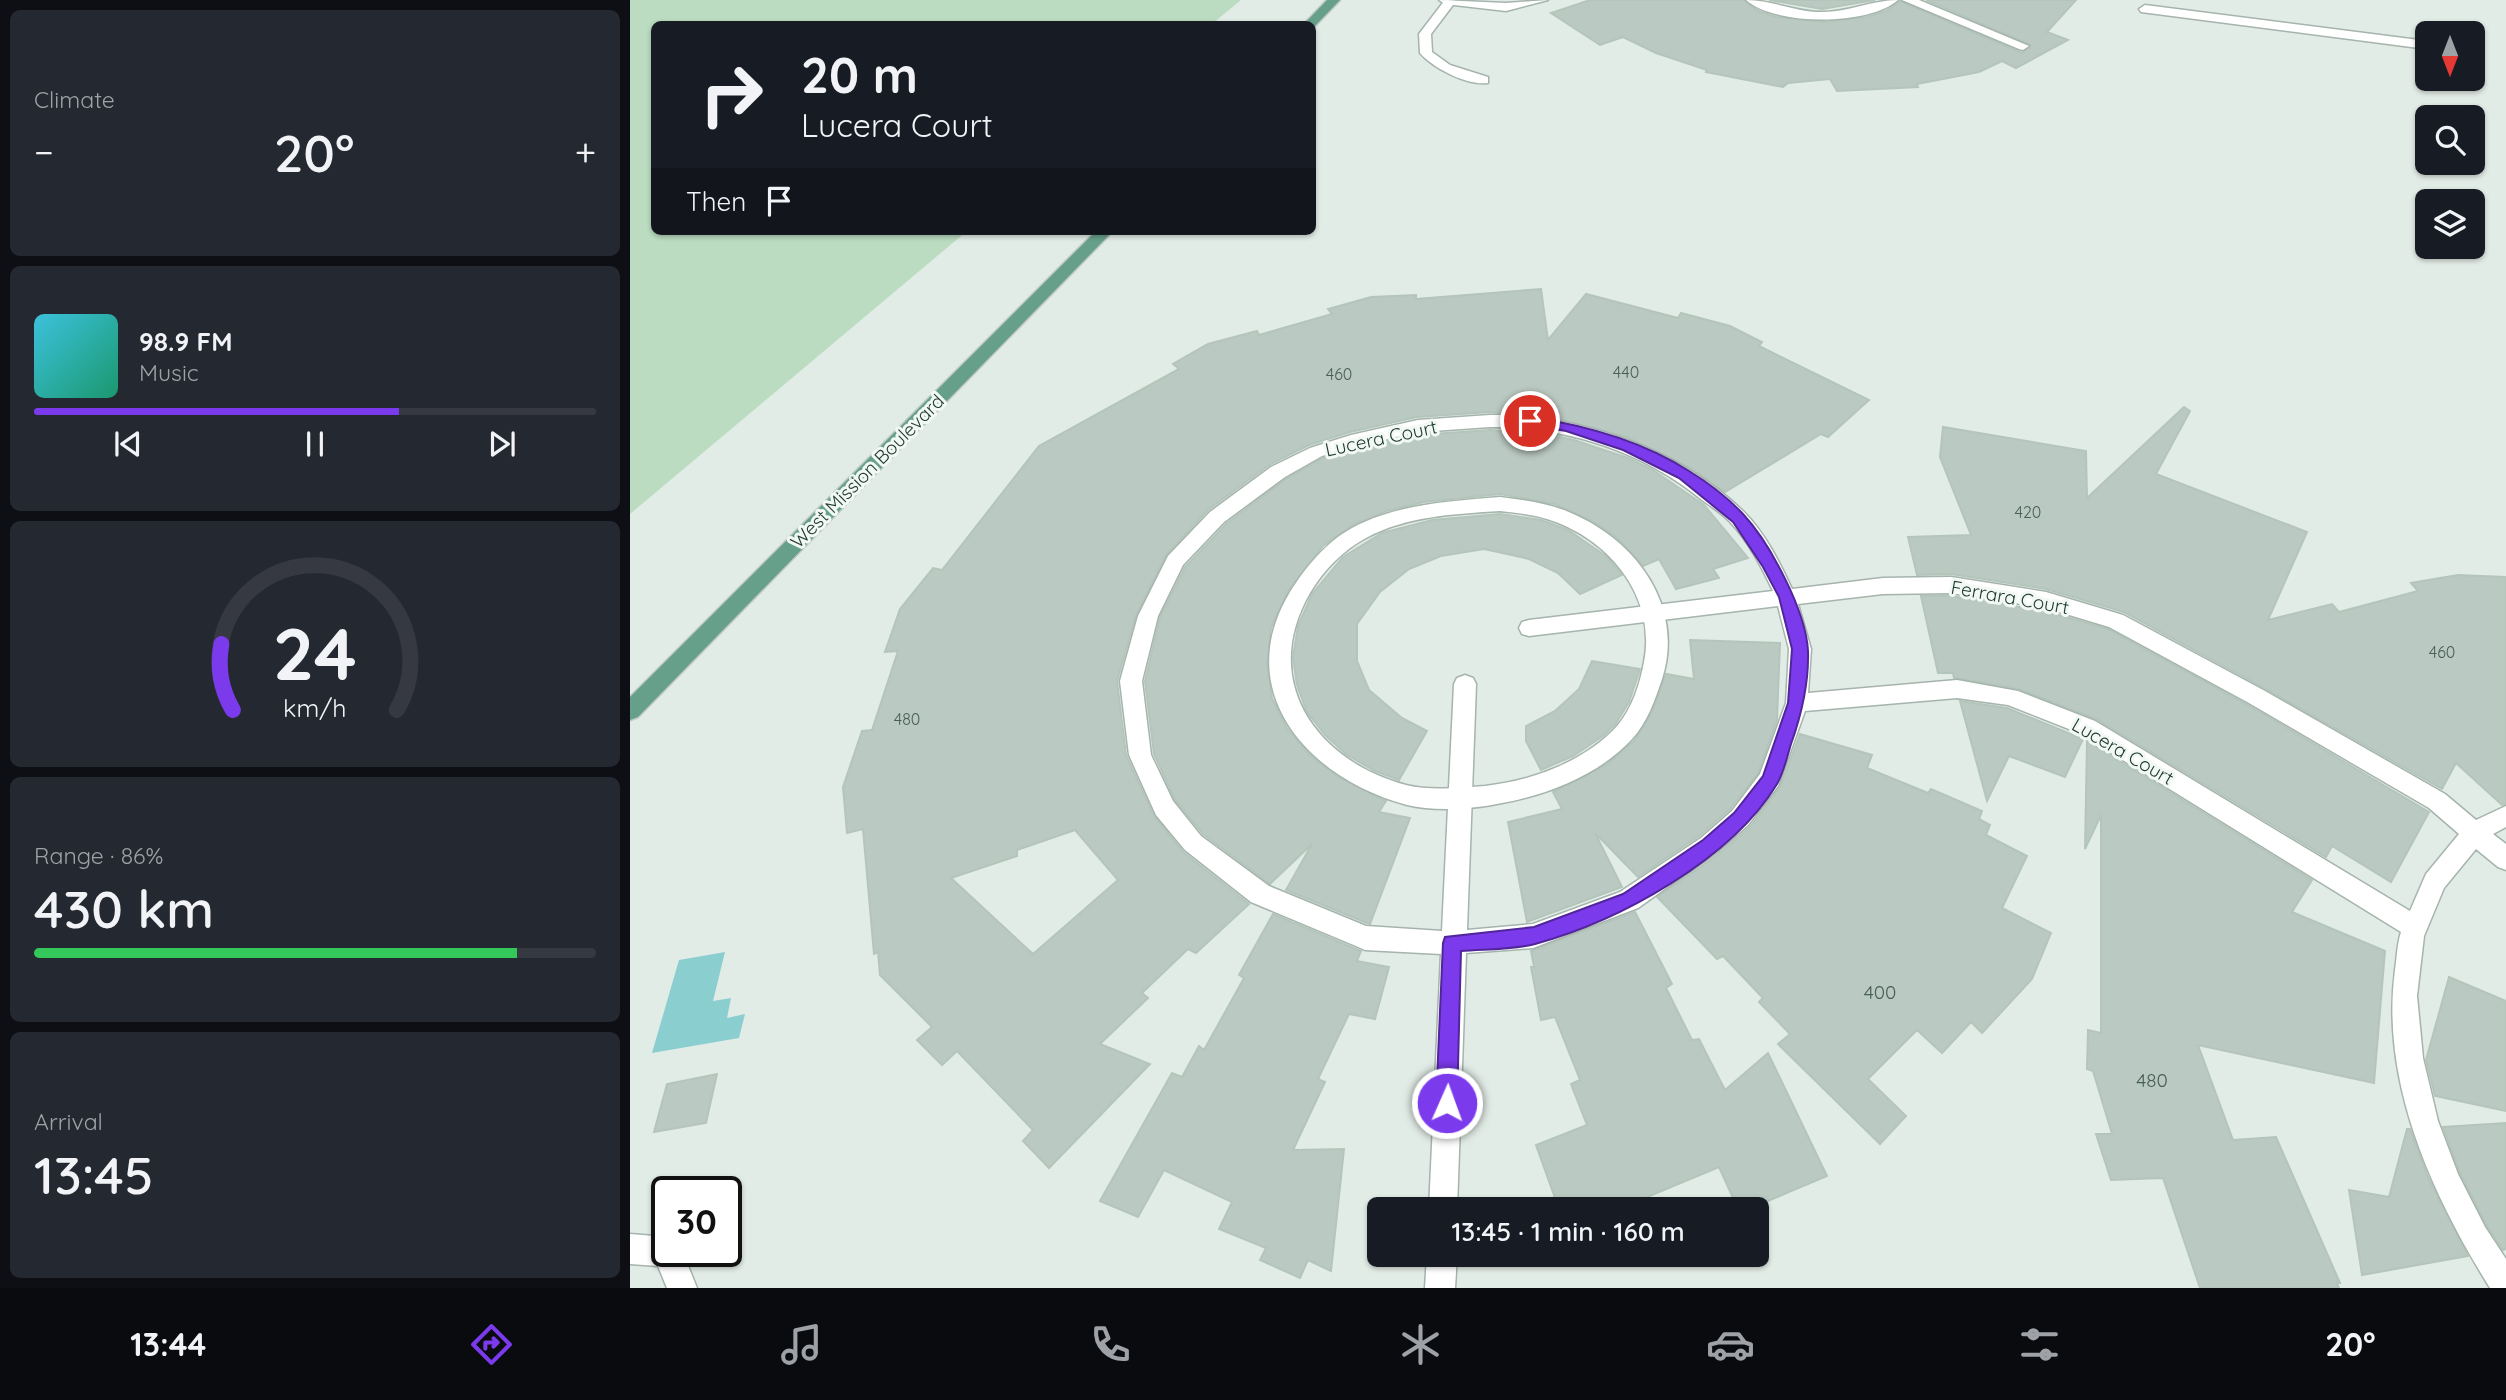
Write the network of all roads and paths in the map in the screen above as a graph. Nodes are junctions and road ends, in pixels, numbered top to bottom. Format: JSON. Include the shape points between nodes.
{"nodes":[{"id":1,"x":1334,"y":0,"type":"edge"},
{"id":2,"x":1448,"y":0,"type":"edge"},
{"id":3,"x":1542,"y":0,"type":"edge"},
{"id":4,"x":1752,"y":0,"type":"edge"},
{"id":5,"x":1892,"y":0,"type":"edge"},
{"id":6,"x":1908,"y":0,"type":"edge"},
{"id":7,"x":2145,"y":9,"type":"dead end"},
{"id":8,"x":1313,"y":21,"type":"edge"},
{"id":9,"x":2415,"y":43,"type":"edge"},
{"id":10,"x":2023,"y":46,"type":"dead end"},
{"id":11,"x":1483,"y":80,"type":"dead end"},
{"id":12,"x":1101,"y":235,"type":"edge"},
{"id":13,"x":1786,"y":597,"type":"junction"},
{"id":14,"x":1657,"y":613,"type":"junction"},
{"id":15,"x":1529,"y":628,"type":"dead end"},
{"id":16,"x":1465,"y":684,"type":"dead end"},
{"id":17,"x":1797,"y":703,"type":"junction"},
{"id":18,"x":630,"y":711,"type":"edge"},
{"id":19,"x":1462,"y":799,"type":"junction"},
{"id":20,"x":2506,"y":816,"type":"edge"},
{"id":21,"x":2475,"y":833,"type":"junction"},
{"id":22,"x":2506,"y":859,"type":"edge"},
{"id":23,"x":2414,"y":927,"type":"junction"},
{"id":24,"x":1452,"y":943,"type":"junction"},
{"id":25,"x":1443,"y":1197,"type":"edge"},
{"id":26,"x":630,"y":1249,"type":"edge"},
{"id":27,"x":1441,"y":1267,"type":"edge"},
{"id":28,"x":2506,"y":1286,"type":"edge"},
{"id":29,"x":682,"y":1288,"type":"edge"},
{"id":30,"x":1440,"y":1288,"type":"edge"}],
"edges":[{"from":1,"to":8,"type":"main road"},
{"from":2,"to":3,"type":"street","via":[[1506,7]]},
{"from":2,"to":11,"type":"street","via":[[1424,33],[1426,53],[1445,68]]},
{"from":4,"to":5,"type":"street","via":[[1791,12],[1832,16],[1873,10]]},
{"from":6,"to":10,"type":"street"},
{"from":7,"to":9,"type":"street"},
{"from":12,"to":18,"type":"main road","name":"West Mission Boulevard"},
{"from":13,"to":14,"type":"street","name":"Ferrara Court"},
{"from":13,"to":17,"type":"street","name":"Lucera Court","via":[[1800,649]]},
{"from":13,"to":21,"type":"street","name":"Ferrara Court","via":[[1883,586],[1951,585],[2046,600],[2116,621],[2437,801]]},
{"from":13,"to":24,"type":"street","name":"Lucera Court","via":[[1738,518],[1684,475],[1628,447],[1567,427],[1530,421],[1418,425],[1351,441],[1316,452],[1278,472],[1217,517],[1175,561],[1148,616],[1131,681],[1140,755],[1164,808],[1193,843],[1260,894],[1364,938]]},
{"from":14,"to":15,"type":"street","name":"Ferrara Court"},
{"from":14,"to":19,"type":"street","via":[[1658,655],[1647,692],[1625,731],[1557,779],[1507,795]]},
{"from":14,"to":19,"type":"street","via":[[1632,566],[1608,544],[1572,521],[1531,508],[1500,504],[1443,507],[1388,521],[1359,534],[1323,560],[1294,597],[1281,624],[1277,667],[1289,707],[1307,738],[1350,774],[1408,796]]},
{"from":16,"to":19,"type":"street"},
{"from":17,"to":23,"type":"street","name":"Lucera Court","via":[[1957,689],[2010,697],[2087,727]]},
{"from":17,"to":24,"type":"street","name":"Lucera Court","via":[[1770,779],[1740,818],[1709,845],[1629,900],[1534,936]]},
{"from":19,"to":24,"type":"street"},
{"from":20,"to":21,"type":"street"},
{"from":21,"to":22,"type":"street","name":"Ferrara Court"},
{"from":21,"to":23,"type":"street","via":[[2436,877]]},
{"from":23,"to":28,"type":"street","via":[[2405,965],[2404,1026],[2420,1107],[2450,1191]]},
{"from":24,"to":25,"type":"street"},
{"from":26,"to":29,"type":"street","via":[[667,1252]]},
{"from":27,"to":30,"type":"street"}]}
